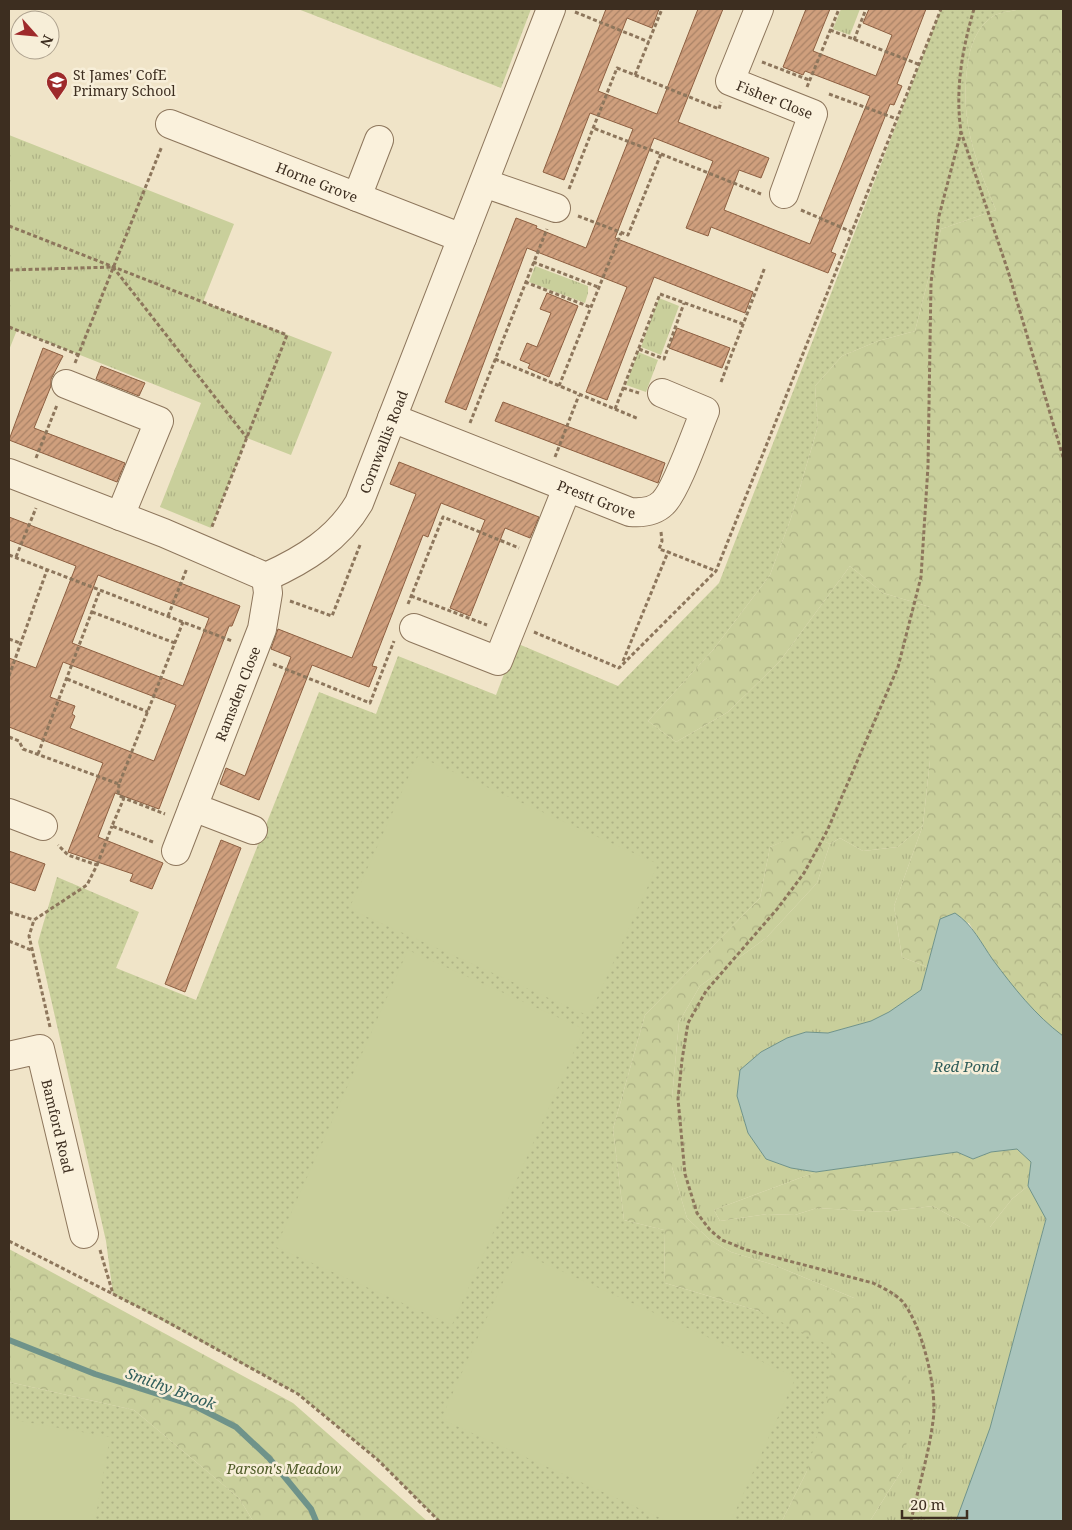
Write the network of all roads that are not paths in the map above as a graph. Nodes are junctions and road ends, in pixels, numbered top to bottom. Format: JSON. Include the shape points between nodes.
{"nodes":[{"id":1,"x":551,"y":9,"type":"edge"},
{"id":2,"x":759,"y":9,"type":"edge"},
{"id":3,"x":170,"y":124,"type":"road end"},
{"id":4,"x":379,"y":140,"type":"dead end"},
{"id":5,"x":484,"y":183,"type":"junction"},
{"id":6,"x":357,"y":197,"type":"junction"},
{"id":7,"x":782,"y":199,"type":"road end"},
{"id":8,"x":556,"y":208,"type":"road end"},
{"id":9,"x":462,"y":238,"type":"junction"},
{"id":10,"x":66,"y":384,"type":"road end"},
{"id":11,"x":662,"y":393,"type":"dead end"},
{"id":12,"x":392,"y":418,"type":"junction"},
{"id":13,"x":27,"y":480,"type":"edge"},
{"id":14,"x":556,"y":484,"type":"junction"},
{"id":15,"x":120,"y":516,"type":"junction"},
{"id":16,"x":267,"y":584,"type":"junction"},
{"id":17,"x":414,"y":628,"type":"dead end"},
{"id":18,"x":9,"y":813,"type":"edge"},
{"id":19,"x":190,"y":814,"type":"junction"},
{"id":20,"x":43,"y":826,"type":"road end"},
{"id":21,"x":253,"y":830,"type":"dead end"},
{"id":22,"x":176,"y":851,"type":"road end"},
{"id":23,"x":9,"y":1056,"type":"edge"},
{"id":24,"x":91,"y":1239,"type":"road end"}],
"edges":[{"from":1,"to":5,"type":"street","name":"Cornwallis Road"},
{"from":2,"to":7,"type":"street","name":"Fisher Close","via":[[730,81],[807,94],[813,114]]},
{"from":3,"to":6,"type":"street","name":"Horne Grove"},
{"from":4,"to":6,"type":"street"},
{"from":5,"to":8,"type":"street"},
{"from":5,"to":9,"type":"street","name":"Cornwallis Road"},
{"from":6,"to":9,"type":"street","name":"Horne Grove"},
{"from":9,"to":12,"type":"street","name":"Cornwallis Road"},
{"from":10,"to":15,"type":"street","via":[[159,421]]},
{"from":11,"to":14,"type":"street","name":"Prestt Grove","via":[[705,411],[669,496],[663,503],[649,512],[630,512]]},
{"from":12,"to":14,"type":"street","name":"Prestt Grove"},
{"from":12,"to":16,"type":"street","name":"Cornwallis Road","via":[[359,503],[348,522],[333,537]]},
{"from":13,"to":15,"type":"street"},
{"from":14,"to":17,"type":"street","via":[[498,661]]},
{"from":15,"to":16,"type":"street","via":[[199,548]]},
{"from":16,"to":19,"type":"street","name":"Ramsden Close","via":[[262,629]]},
{"from":18,"to":20,"type":"street"},
{"from":19,"to":21,"type":"street"},
{"from":19,"to":22,"type":"street","name":"Ramsden Close"},
{"from":23,"to":24,"type":"street","name":"Bamford Road","via":[[40,1049]]}]}
